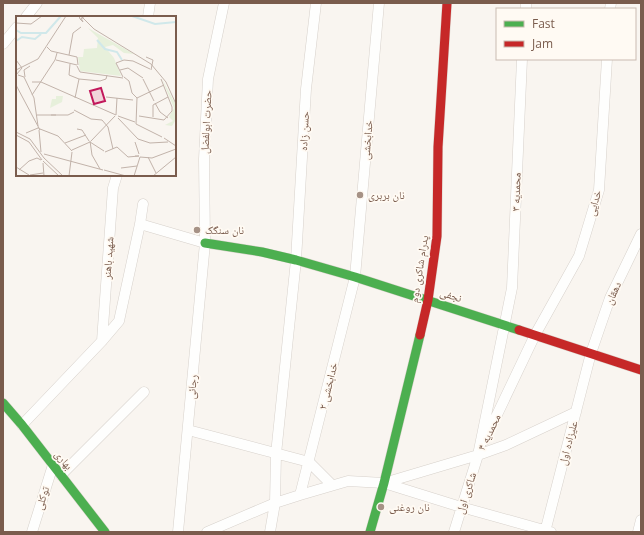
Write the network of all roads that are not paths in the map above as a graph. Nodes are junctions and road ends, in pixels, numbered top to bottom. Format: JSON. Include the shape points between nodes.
{"nodes":[{"id":1,"x":37,"y":3,"type":"edge"},
{"id":2,"x":150,"y":3,"type":"edge"},
{"id":3,"x":224,"y":3,"type":"edge"},
{"id":4,"x":316,"y":3,"type":"edge"},
{"id":5,"x":379,"y":3,"type":"edge"},
{"id":6,"x":447,"y":3,"type":"edge"},
{"id":7,"x":27,"y":16,"type":"edge"},
{"id":8,"x":148,"y":16,"type":"edge"},
{"id":9,"x":16,"y":28,"type":"edge"},
{"id":10,"x":3,"y":44,"type":"edge"},
{"id":11,"x":522,"y":60,"type":"edge"},
{"id":12,"x":607,"y":60,"type":"edge"},
{"id":13,"x":117,"y":176,"type":"edge"},
{"id":14,"x":143,"y":204,"type":"dead end"},
{"id":15,"x":140,"y":224,"type":"junction"},
{"id":16,"x":641,"y":234,"type":"edge"},
{"id":17,"x":205,"y":243,"type":"junction"},
{"id":18,"x":296,"y":260,"type":"junction"},
{"id":19,"x":355,"y":277,"type":"junction"},
{"id":20,"x":428,"y":300,"type":"junction"},
{"id":21,"x":505,"y":325,"type":"junction"},
{"id":22,"x":535,"y":335,"type":"junction"},
{"id":23,"x":102,"y":341,"type":"junction"},
{"id":24,"x":591,"y":353,"type":"junction"},
{"id":25,"x":641,"y":370,"type":"edge"},
{"id":26,"x":144,"y":392,"type":"dead end"},
{"id":27,"x":3,"y":403,"type":"edge"},
{"id":28,"x":576,"y":412,"type":"junction"},
{"id":29,"x":22,"y":424,"type":"junction"},
{"id":30,"x":188,"y":430,"type":"junction"},
{"id":31,"x":276,"y":454,"type":"junction"},
{"id":32,"x":478,"y":455,"type":"junction"},
{"id":33,"x":309,"y":462,"type":"junction"},
{"id":34,"x":53,"y":464,"type":"junction"},
{"id":35,"x":61,"y":475,"type":"junction"},
{"id":36,"x":384,"y":483,"type":"junction"},
{"id":37,"x":332,"y":485,"type":"junction"},
{"id":38,"x":300,"y":495,"type":"junction"},
{"id":39,"x":274,"y":503,"type":"junction"},
{"id":40,"x":461,"y":507,"type":"junction"},
{"id":41,"x":641,"y":520,"type":"edge"},
{"id":42,"x":32,"y":532,"type":"edge"},
{"id":43,"x":105,"y":532,"type":"edge"},
{"id":44,"x":178,"y":532,"type":"edge"},
{"id":45,"x":207,"y":532,"type":"edge"},
{"id":46,"x":270,"y":532,"type":"edge"},
{"id":47,"x":370,"y":532,"type":"edge"},
{"id":48,"x":454,"y":532,"type":"edge"},
{"id":49,"x":547,"y":532,"type":"edge"},
{"id":50,"x":638,"y":532,"type":"edge"}],
"edges":[{"from":1,"to":7,"type":"street"},
{"from":2,"to":8,"type":"street"},
{"from":3,"to":17,"type":"street","name":"حضرت ابولفضل","via":[[208,79],[204,159]]},
{"from":4,"to":18,"type":"street","name":"حسن زاده","via":[[306,89]]},
{"from":5,"to":19,"type":"street","name":"خدابخشی"},
{"from":6,"to":20,"type":"street","name":"پدرام شاکری دوم","via":[[438,147],[437,236]]},
{"from":9,"to":10,"type":"street"},
{"from":11,"to":21,"type":"street","name":"محمدیه ۳","via":[[512,288]]},
{"from":12,"to":22,"type":"street","name":"خدایی","via":[[599,190],[579,256]]},
{"from":13,"to":23,"type":"street","name":"شهید باهنر","via":[[113,188]]},
{"from":14,"to":15,"type":"street"},
{"from":15,"to":17,"type":"street"},
{"from":15,"to":23,"type":"street","via":[[119,321]]},
{"from":16,"to":24,"type":"street","name":"دهقان","via":[[610,298]]},
{"from":17,"to":18,"type":"street","name":"نجفی"},
{"from":17,"to":30,"type":"street","name":"رجائی"},
{"from":18,"to":19,"type":"street","name":"نجفی"},
{"from":18,"to":31,"type":"street","name":"حسن زاده"},
{"from":19,"to":20,"type":"street","name":"نجفی"},
{"from":19,"to":33,"type":"street","name":"خدابخشی ۲"},
{"from":20,"to":21,"type":"street","name":"نجفی"},
{"from":20,"to":36,"type":"street","name":"پدرام شاکری دوم"},
{"from":21,"to":22,"type":"street","name":"نجفی"},
{"from":21,"to":32,"type":"street","name":"محمدیه ۴"},
{"from":22,"to":24,"type":"street","name":"نجفی"},
{"from":22,"to":32,"type":"street","name":"محمدیه ۴"},
{"from":23,"to":29,"type":"street"},
{"from":24,"to":25,"type":"street","name":"نجفی"},
{"from":24,"to":28,"type":"street","name":"علیزاده اول"},
{"from":26,"to":35,"type":"street"},
{"from":27,"to":29,"type":"street","name":"بهاری"},
{"from":28,"to":32,"type":"street","via":[[506,445]]},
{"from":28,"to":49,"type":"street","name":"علیزاده اول"},
{"from":29,"to":34,"type":"street","name":"بهاری"},
{"from":30,"to":31,"type":"street"},
{"from":30,"to":44,"type":"street","name":"رجائی"},
{"from":31,"to":33,"type":"street"},
{"from":31,"to":39,"type":"street","name":"حسن زاده"},
{"from":32,"to":36,"type":"street"},
{"from":32,"to":40,"type":"street","name":"شاکری اول"},
{"from":33,"to":37,"type":"street"},
{"from":33,"to":38,"type":"street","name":"خدابخشی ۲"},
{"from":34,"to":35,"type":"street","name":"بهاری"},
{"from":34,"to":42,"type":"street","name":"توکلی"},
{"from":35,"to":43,"type":"street","name":"بهاری"},
{"from":36,"to":37,"type":"street","via":[[348,481]]},
{"from":36,"to":40,"type":"street"},
{"from":36,"to":47,"type":"street","name":"پدرام شاکری دوم"},
{"from":37,"to":38,"type":"street"},
{"from":38,"to":39,"type":"street"},
{"from":39,"to":45,"type":"street"},
{"from":39,"to":46,"type":"street","name":"حسن زاده"},
{"from":40,"to":48,"type":"street","name":"شاکری اول"},
{"from":40,"to":49,"type":"street"},
{"from":41,"to":50,"type":"street"}]}
